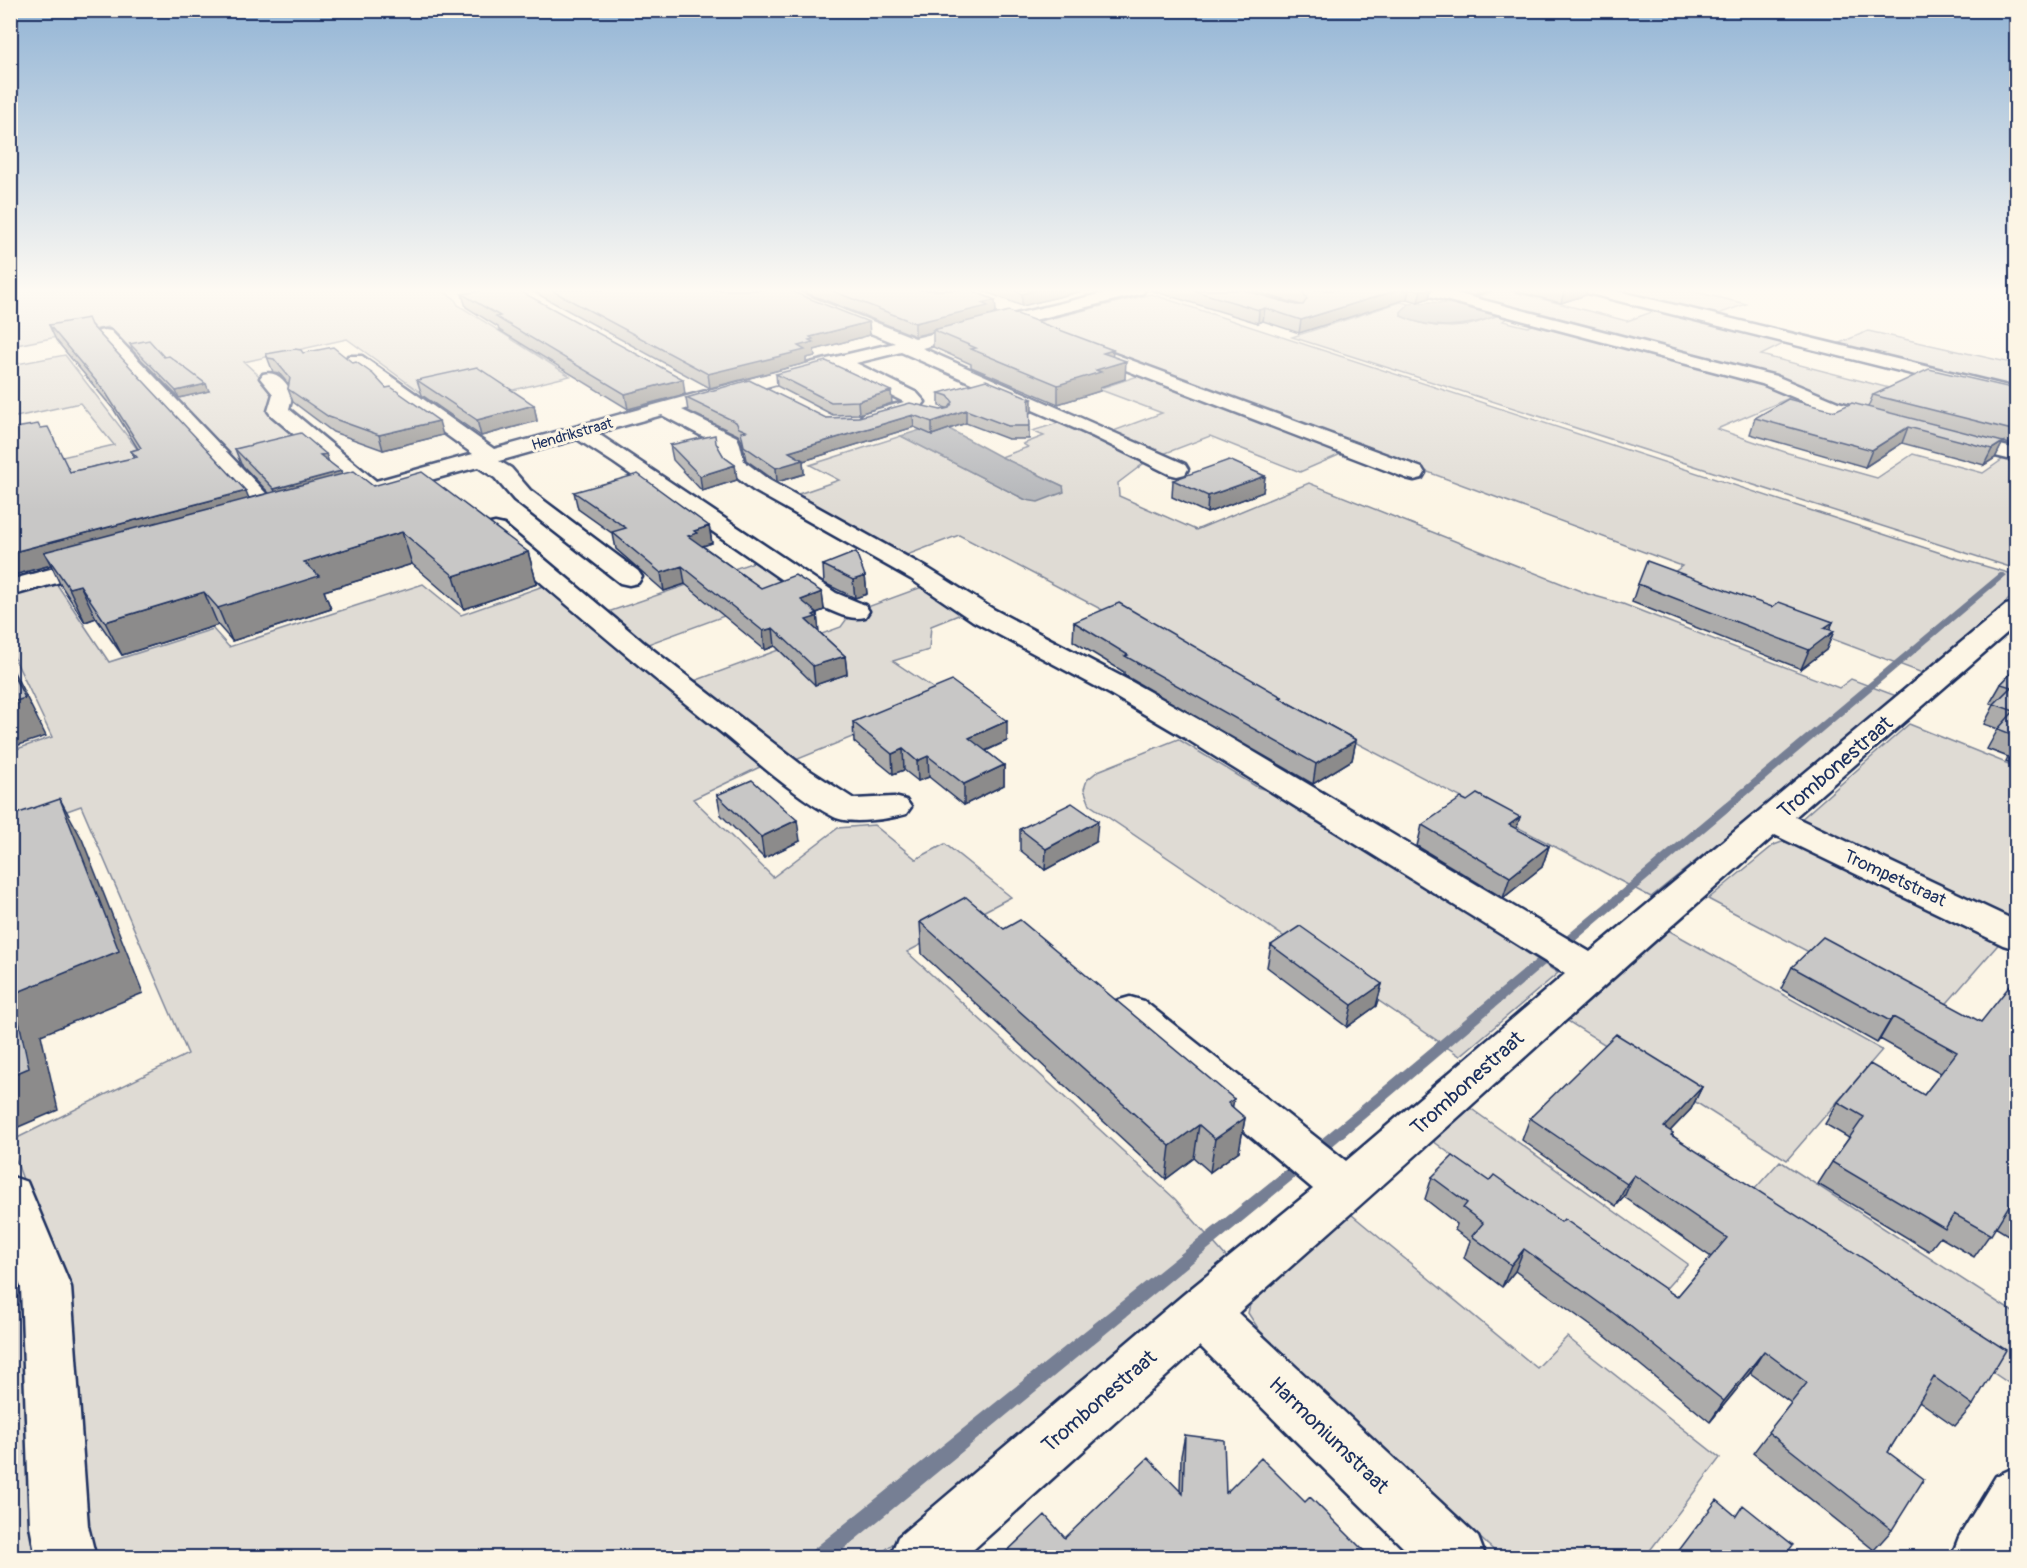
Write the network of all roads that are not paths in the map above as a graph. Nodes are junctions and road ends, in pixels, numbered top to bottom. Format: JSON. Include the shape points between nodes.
{"nodes":[{"id":1,"x":132,"y":363,"type":"edge"},
{"id":2,"x":359,"y":363,"type":"edge"},
{"id":3,"x":834,"y":363,"type":"edge"},
{"id":4,"x":841,"y":363,"type":"edge"},
{"id":5,"x":949,"y":363,"type":"edge"},
{"id":6,"x":1125,"y":363,"type":"edge"},
{"id":7,"x":1705,"y":363,"type":"edge"},
{"id":8,"x":1891,"y":363,"type":"edge"},
{"id":9,"x":1978,"y":377,"type":"dead end"},
{"id":10,"x":270,"y":378,"type":"dead end"},
{"id":11,"x":754,"y":384,"type":"junction"},
{"id":12,"x":687,"y":385,"type":"dead end"},
{"id":13,"x":2016,"y":387,"type":"edge"},
{"id":14,"x":2016,"y":394,"type":"edge"},
{"id":15,"x":775,"y":395,"type":"edge"},
{"id":16,"x":707,"y":396,"type":"junction"},
{"id":17,"x":911,"y":406,"type":"junction"},
{"id":18,"x":663,"y":408,"type":"junction"},
{"id":19,"x":931,"y":412,"type":"edge"},
{"id":20,"x":849,"y":424,"type":"edge"},
{"id":21,"x":1901,"y":424,"type":"edge"},
{"id":22,"x":580,"y":432,"type":"junction"},
{"id":23,"x":1935,"y":434,"type":"edge"},
{"id":24,"x":2016,"y":455,"type":"edge"},
{"id":25,"x":486,"y":458,"type":"junction"},
{"id":26,"x":1177,"y":469,"type":"dead end"},
{"id":27,"x":1414,"y":473,"type":"dead end"},
{"id":28,"x":426,"y":474,"type":"junction"},
{"id":29,"x":372,"y":489,"type":"junction"},
{"id":30,"x":350,"y":495,"type":"edge"},
{"id":31,"x":296,"y":510,"type":"edge"},
{"id":32,"x":274,"y":515,"type":"junction"},
{"id":33,"x":251,"y":522,"type":"edge"},
{"id":34,"x":114,"y":560,"type":"edge"},
{"id":35,"x":629,"y":577,"type":"dead end"},
{"id":36,"x":10,"y":588,"type":"edge"},
{"id":37,"x":855,"y":611,"type":"dead end"},
{"id":38,"x":2016,"y":611,"type":"edge"},
{"id":39,"x":894,"y":807,"type":"dead end"},
{"id":40,"x":1773,"y":820,"type":"junction"},
{"id":41,"x":2016,"y":936,"type":"edge"},
{"id":42,"x":1592,"y":972,"type":"junction"},
{"id":43,"x":1096,"y":985,"type":"edge"},
{"id":44,"x":1347,"y":1189,"type":"junction"},
{"id":45,"x":10,"y":1196,"type":"edge"},
{"id":46,"x":1201,"y":1312,"type":"junction"},
{"id":47,"x":2016,"y":1496,"type":"edge"},
{"id":48,"x":66,"y":1557,"type":"edge"},
{"id":49,"x":919,"y":1557,"type":"edge"},
{"id":50,"x":1457,"y":1557,"type":"edge"},
{"id":51,"x":1980,"y":1557,"type":"edge"}],
"edges":[{"from":1,"to":32,"type":"street"},
{"from":2,"to":25,"type":"street"},
{"from":3,"to":11,"type":"street","name":"Hendrikstraat"},
{"from":4,"to":17,"type":"street","via":[[910,397],[915,402]]},
{"from":5,"to":26,"type":"street"},
{"from":6,"to":27,"type":"street"},
{"from":7,"to":21,"type":"street","via":[[1769,380],[1831,406]]},
{"from":8,"to":14,"type":"street"},
{"from":9,"to":13,"type":"street"},
{"from":10,"to":29,"type":"street","via":[[283,393],[278,411]]},
{"from":11,"to":15,"type":"street"},
{"from":11,"to":16,"type":"street","name":"Hendrikstraat"},
{"from":12,"to":16,"type":"street"},
{"from":16,"to":18,"type":"street","name":"Hendrikstraat"},
{"from":17,"to":19,"type":"street"},
{"from":17,"to":20,"type":"street"},
{"from":18,"to":22,"type":"street","name":"Hendrikstraat"},
{"from":18,"to":42,"type":"street","via":[[729,442],[736,467],[761,485],[920,573],[983,615],[1196,731]]},
{"from":22,"to":25,"type":"street","name":"Hendrikstraat"},
{"from":22,"to":37,"type":"street","via":[[827,598]]},
{"from":23,"to":24,"type":"street"},
{"from":25,"to":28,"type":"street","name":"Hendrikstraat"},
{"from":25,"to":35,"type":"street","via":[[522,495]]},
{"from":28,"to":29,"type":"street","name":"Hendrikstraat"},
{"from":28,"to":39,"type":"street","via":[[633,648],[791,773],[847,810]]},
{"from":29,"to":30,"type":"street","name":"Hendrikstraat"},
{"from":31,"to":32,"type":"street"},
{"from":32,"to":33,"type":"street"},
{"from":34,"to":36,"type":"street"},
{"from":38,"to":40,"type":"street","name":"Trombonestraat"},
{"from":40,"to":41,"type":"street","name":"Trompetstraat"},
{"from":40,"to":42,"type":"street","name":"Trombonestraat"},
{"from":42,"to":44,"type":"street","name":"Trombonestraat"},
{"from":43,"to":44,"type":"street"},
{"from":44,"to":46,"type":"street","name":"Trombonestraat"},
{"from":45,"to":48,"type":"street","via":[[46,1287],[59,1526]]},
{"from":46,"to":49,"type":"street","name":"Trombonestraat"},
{"from":46,"to":50,"type":"street","name":"Harmoniumstraat"},
{"from":47,"to":51,"type":"street"}]}
